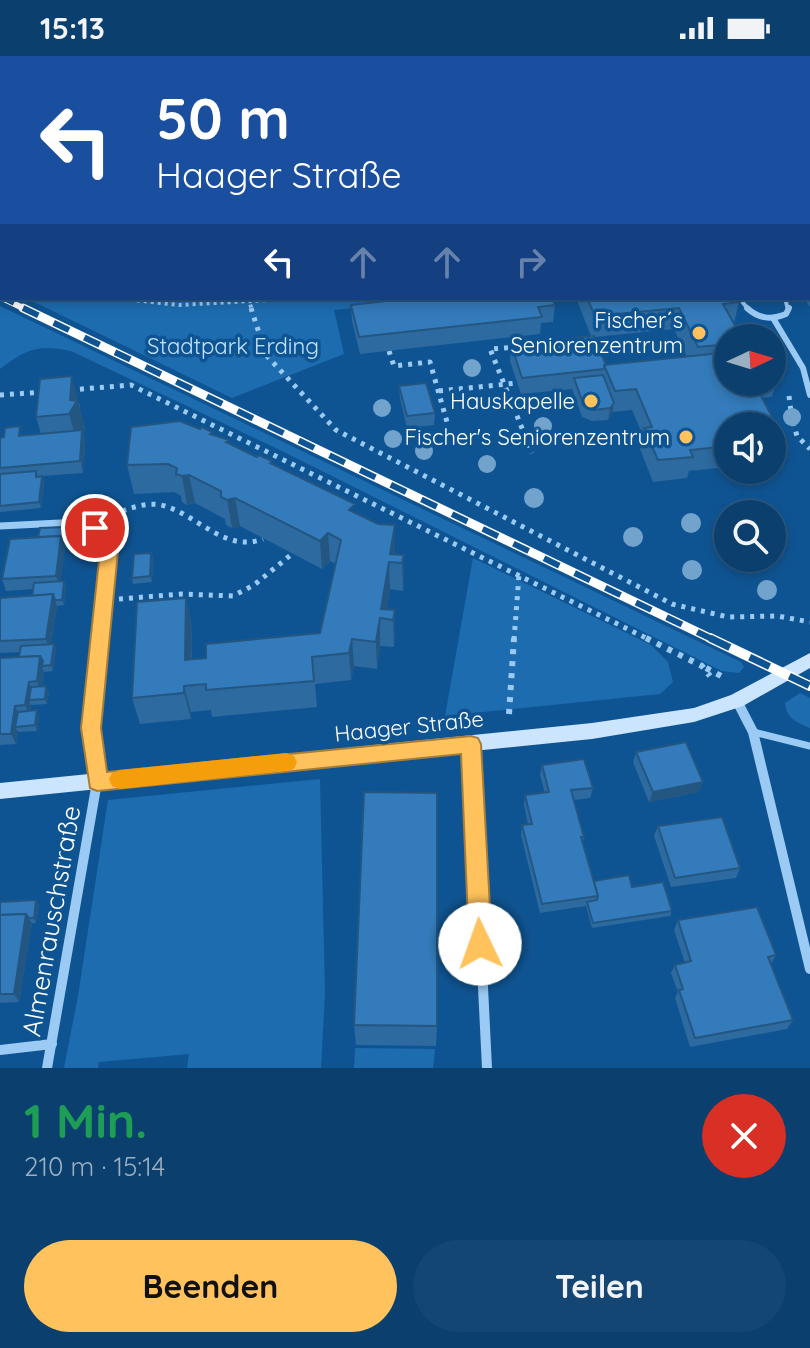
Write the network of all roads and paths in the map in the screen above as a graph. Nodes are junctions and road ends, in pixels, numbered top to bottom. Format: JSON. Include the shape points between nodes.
{"nodes":[{"id":1,"x":134,"y":300,"type":"edge"},
{"id":2,"x":249,"y":300,"type":"edge"},
{"id":3,"x":740,"y":300,"type":"edge"},
{"id":4,"x":786,"y":300,"type":"edge"},
{"id":5,"x":773,"y":318,"type":"junction"},
{"id":6,"x":520,"y":346,"type":"edge"},
{"id":7,"x":389,"y":351,"type":"edge"},
{"id":8,"x":517,"y":383,"type":"edge"},
{"id":9,"x":503,"y":384,"type":"junction"},
{"id":10,"x":68,"y":390,"type":"edge"},
{"id":11,"x":52,"y":391,"type":"edge"},
{"id":12,"x":439,"y":391,"type":"junction"},
{"id":13,"x":0,"y":395,"type":"edge"},
{"id":14,"x":810,"y":395,"type":"edge"},
{"id":15,"x":789,"y":396,"type":"dead end"},
{"id":16,"x":447,"y":422,"type":"dead end"},
{"id":17,"x":810,"y":449,"type":"edge"},
{"id":18,"x":532,"y":453,"type":"dead end"},
{"id":19,"x":323,"y":476,"type":"junction"},
{"id":20,"x":317,"y":484,"type":"edge"},
{"id":21,"x":0,"y":526,"type":"edge"},
{"id":22,"x":95,"y":528,"type":"junction"},
{"id":23,"x":263,"y":539,"type":"edge"},
{"id":24,"x":292,"y":554,"type":"edge"},
{"id":25,"x":519,"y":575,"type":"junction"},
{"id":26,"x":104,"y":600,"type":"junction"},
{"id":27,"x":810,"y":622,"type":"edge"},
{"id":28,"x":810,"y":660,"type":"edge"},
{"id":29,"x":702,"y":666,"type":"junction"},
{"id":30,"x":710,"y":676,"type":"dead end"},
{"id":31,"x":723,"y":677,"type":"dead end"},
{"id":32,"x":737,"y":701,"type":"junction"},
{"id":33,"x":509,"y":714,"type":"dead end"},
{"id":34,"x":753,"y":732,"type":"junction"},
{"id":35,"x":471,"y":744,"type":"junction"},
{"id":36,"x":810,"y":746,"type":"edge"},
{"id":37,"x":97,"y":782,"type":"junction"},
{"id":38,"x":0,"y":791,"type":"edge"},
{"id":39,"x":810,"y":969,"type":"edge"},
{"id":40,"x":52,"y":1044,"type":"junction"},
{"id":41,"x":0,"y":1050,"type":"edge"},
{"id":42,"x":47,"y":1068,"type":"edge"},
{"id":43,"x":487,"y":1068,"type":"edge"}],
"edges":[{"from":1,"to":2,"type":"path","via":[[179,305]]},
{"from":2,"to":27,"type":"path","via":[[266,355],[336,430],[672,604],[728,617]]},
{"from":3,"to":5,"type":"lane","via":[[755,316]]},
{"from":4,"to":5,"type":"lane","via":[[786,314]]},
{"from":5,"to":14,"type":"lane","via":[[803,368]]},
{"from":6,"to":9,"type":"path","via":[[490,349]]},
{"from":7,"to":12,"type":"path","via":[[394,366],[430,362]]},
{"from":8,"to":9,"type":"path"},
{"from":9,"to":12,"type":"path"},
{"from":9,"to":18,"type":"path"},
{"from":10,"to":19,"type":"path","via":[[131,385]]},
{"from":11,"to":13,"type":"path"},
{"from":12,"to":16,"type":"path"},
{"from":15,"to":17,"type":"path","via":[[791,412],[800,417],[793,422],[797,436]]},
{"from":19,"to":20,"type":"path"},
{"from":19,"to":25,"type":"path"},
{"from":21,"to":22,"type":"street","via":[[56,521]]},
{"from":22,"to":23,"type":"path","via":[[108,515],[130,507],[163,505],[237,543]]},
{"from":22,"to":26,"type":"street","name":"Almenrauschstraße","via":[[108,537]]},
{"from":24,"to":26,"type":"path","via":[[233,596]]},
{"from":25,"to":29,"type":"path"},
{"from":25,"to":33,"type":"path"},
{"from":26,"to":37,"type":"street","name":"Almenrauschstraße","via":[[91,728]]},
{"from":28,"to":32,"type":"street","name":"Haager Straße"},
{"from":29,"to":30,"type":"path"},
{"from":29,"to":31,"type":"path"},
{"from":32,"to":34,"type":"street"},
{"from":32,"to":35,"type":"street","name":"Haager Straße","via":[[694,715]]},
{"from":34,"to":36,"type":"lane"},
{"from":34,"to":39,"type":"street"},
{"from":35,"to":37,"type":"street","name":"Haager Straße"},
{"from":35,"to":43,"type":"street"},
{"from":37,"to":38,"type":"street","name":"Haager Straße"},
{"from":37,"to":40,"type":"street","name":"Almenrauschstraße"},
{"from":40,"to":41,"type":"street"},
{"from":40,"to":42,"type":"street","name":"Almenrauschstraße"}]}
